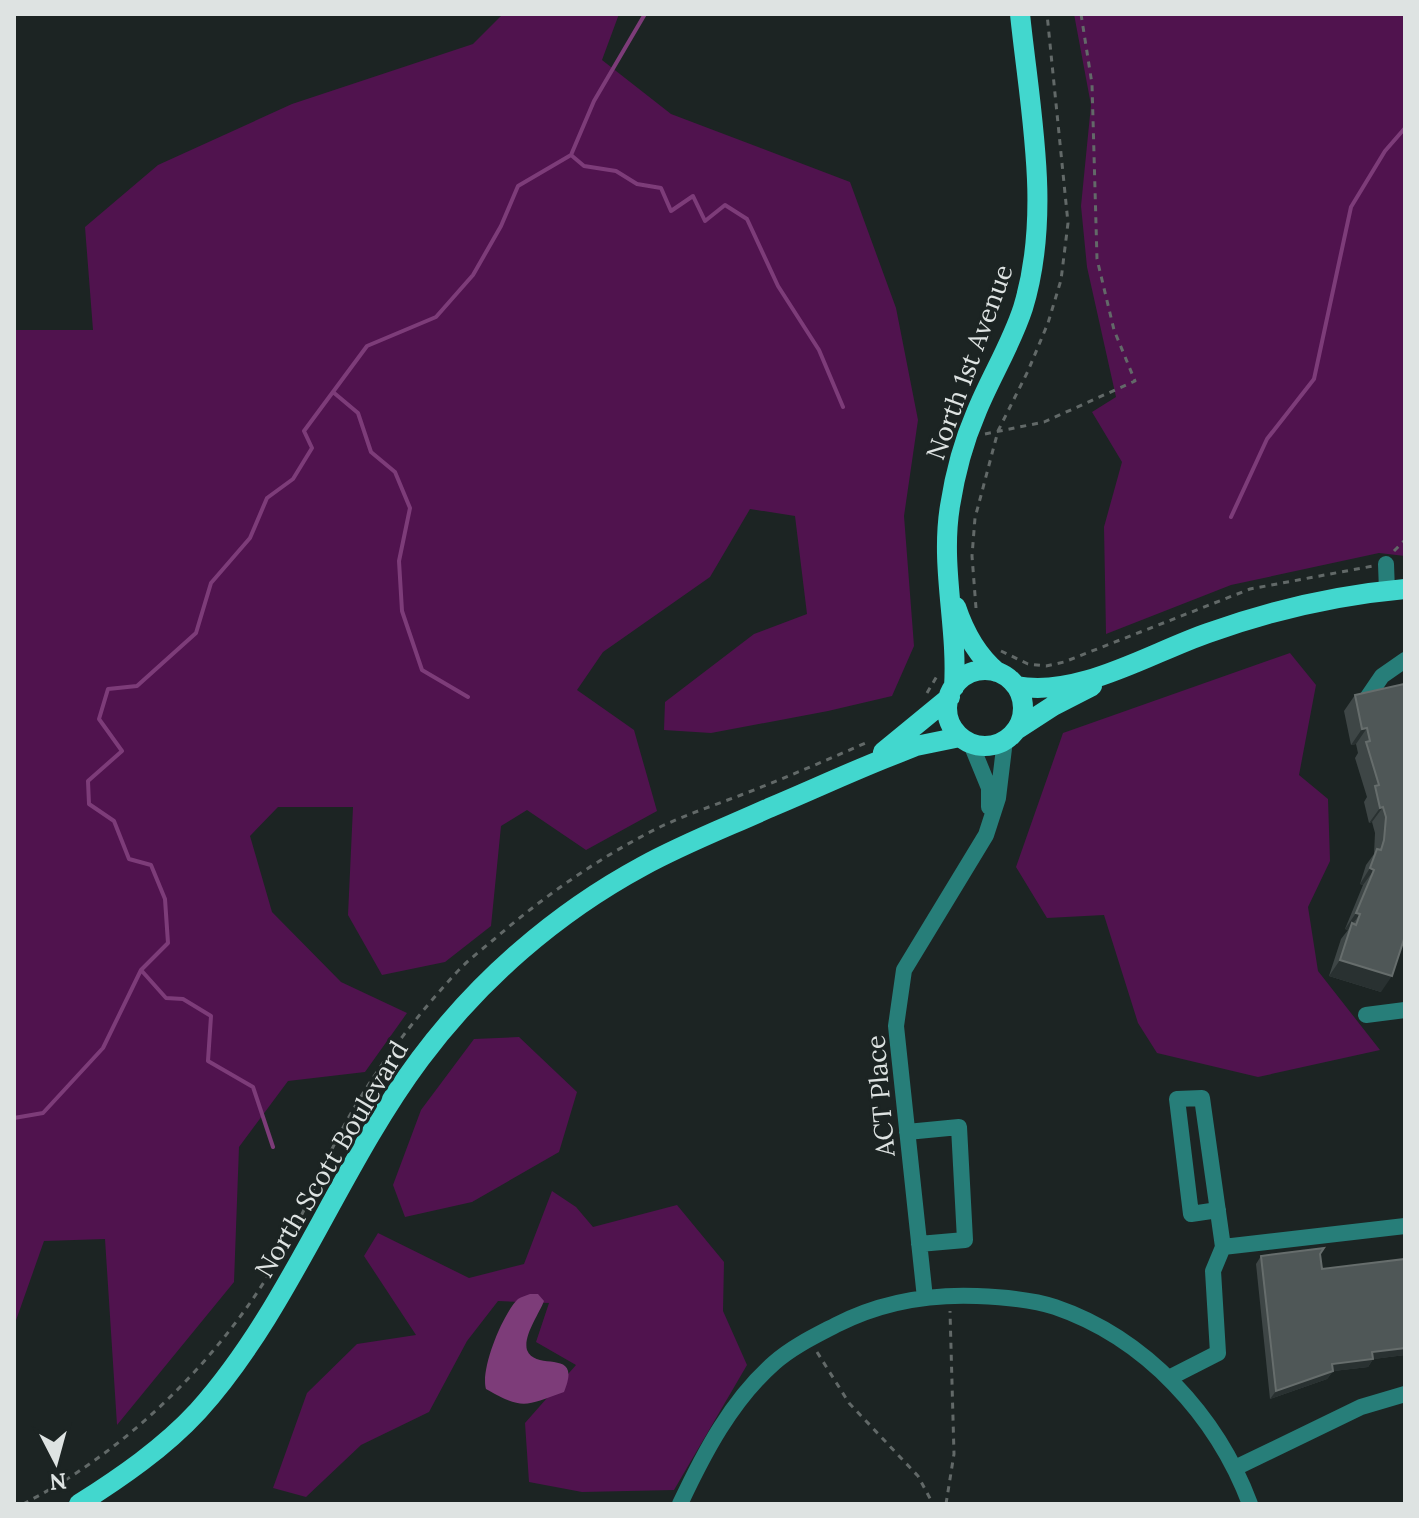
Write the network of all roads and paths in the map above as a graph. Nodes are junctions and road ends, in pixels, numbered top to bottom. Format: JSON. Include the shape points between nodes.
{"nodes":[{"id":1,"x":1020,"y":14,"type":"edge"},
{"id":2,"x":1081,"y":14,"type":"edge"},
{"id":3,"x":966,"y":438,"type":"junction"},
{"id":4,"x":1386,"y":564,"type":"joint"},
{"id":5,"x":948,"y":584,"type":"junction"},
{"id":6,"x":1396,"y":590,"type":"edge"},
{"id":7,"x":981,"y":656,"type":"junction"},
{"id":8,"x":1405,"y":660,"type":"edge"},
{"id":9,"x":955,"y":663,"type":"junction"},
{"id":10,"x":997,"y":672,"type":"junction"},
{"id":11,"x":1109,"y":675,"type":"junction"},
{"id":12,"x":1016,"y":686,"type":"junction"},
{"id":13,"x":952,"y":692,"type":"junction"},
{"id":14,"x":1367,"y":698,"type":"edge"},
{"id":15,"x":922,"y":699,"type":"dead end"},
{"id":16,"x":1010,"y":735,"type":"junction"},
{"id":17,"x":872,"y":740,"type":"dead end"},
{"id":18,"x":966,"y":740,"type":"junction"},
{"id":19,"x":868,"y":765,"type":"junction"},
{"id":20,"x":806,"y":769,"type":"dead end"},
{"id":21,"x":990,"y":817,"type":"junction"},
{"id":22,"x":1405,"y":1010,"type":"edge"},
{"id":23,"x":1366,"y":1015,"type":"dead end"},
{"id":24,"x":907,"y":1132,"type":"junction"},
{"id":25,"x":1218,"y":1210,"type":"junction"},
{"id":26,"x":1405,"y":1226,"type":"edge"},
{"id":27,"x":919,"y":1244,"type":"junction"},
{"id":28,"x":1223,"y":1247,"type":"junction"},
{"id":29,"x":950,"y":1295,"type":"junction"},
{"id":30,"x":925,"y":1298,"type":"junction"},
{"id":31,"x":809,"y":1339,"type":"junction"},
{"id":32,"x":1169,"y":1378,"type":"junction"},
{"id":33,"x":1405,"y":1394,"type":"edge"},
{"id":34,"x":1237,"y":1467,"type":"junction"},
{"id":35,"x":79,"y":1504,"type":"edge"},
{"id":36,"x":680,"y":1504,"type":"edge"},
{"id":37,"x":933,"y":1504,"type":"edge"},
{"id":38,"x":946,"y":1504,"type":"edge"},
{"id":39,"x":1250,"y":1504,"type":"edge"}],
"edges":[{"from":1,"to":3,"type":"main road","name":"North 1st Avenue","via":[[1039,198],[1037,233],[1023,308]]},
{"from":2,"to":3,"type":"path","via":[[1092,84],[1097,259],[1114,330],[1135,381],[1044,422]]},
{"from":3,"to":5,"type":"main road","name":"North 1st Avenue","via":[[949,509]]},
{"from":4,"to":6,"type":"lane"},
{"from":4,"to":7,"type":"path","via":[[1250,589],[1064,662],[1028,664],[1004,651]]},
{"from":5,"to":7,"type":"main road","name":"North 1st Avenue"},
{"from":5,"to":9,"type":"main road","name":"North 1st Avenue"},
{"from":6,"to":11,"type":"main road","via":[[1260,616]]},
{"from":7,"to":10,"type":"main road","name":"North 1st Avenue"},
{"from":8,"to":14,"type":"lane","via":[[1382,676]]},
{"from":9,"to":13,"type":"main road","name":"North 1st Avenue"},
{"from":9,"to":15,"type":"path","via":[[943,665]]},
{"from":10,"to":12,"type":"main road"},
{"from":10,"to":13,"type":"main road","via":[[972,673]]},
{"from":11,"to":12,"type":"main road","via":[[1045,688]]},
{"from":11,"to":16,"type":"main road"},
{"from":12,"to":16,"type":"main road","via":[[1023,708]]},
{"from":13,"to":18,"type":"main road","via":[[948,715]]},
{"from":13,"to":19,"type":"main road","name":"North Scott Boulevard"},
{"from":16,"to":18,"type":"main road","via":[[984,746]]},
{"from":16,"to":21,"type":"lane","name":"ACT Place","via":[[1002,746],[1000,785]]},
{"from":17,"to":20,"type":"path"},
{"from":18,"to":19,"type":"main road","name":"North Scott Boulevard","via":[[916,746]]},
{"from":18,"to":21,"type":"lane","name":"ACT Place","via":[[989,788]]},
{"from":19,"to":35,"type":"main road","name":"North Scott Boulevard","via":[[641,867],[593,896],[512,959],[448,1023],[404,1082],[248,1347],[223,1380],[153,1452]]},
{"from":21,"to":24,"type":"lane","name":"ACT Place","via":[[986,835],[904,970],[896,1026]]},
{"from":22,"to":23,"type":"lane"},
{"from":24,"to":27,"type":"lane","name":"ACT Place"},
{"from":24,"to":27,"type":"lane","via":[[959,1127],[965,1240]]},
{"from":25,"to":25,"type":"lane","via":[[1202,1098],[1177,1099],[1191,1214]]},
{"from":25,"to":28,"type":"lane"},
{"from":26,"to":28,"type":"lane"},
{"from":27,"to":30,"type":"lane","name":"ACT Place"},
{"from":28,"to":32,"type":"lane","via":[[1213,1271],[1218,1353]]},
{"from":29,"to":30,"type":"lane"},
{"from":29,"to":32,"type":"lane","via":[[1053,1306],[1095,1324]]},
{"from":29,"to":38,"type":"path","via":[[954,1454]]},
{"from":30,"to":31,"type":"lane","via":[[858,1314]]},
{"from":31,"to":36,"type":"lane","via":[[775,1362],[737,1402]]},
{"from":31,"to":37,"type":"path","via":[[849,1403],[918,1476]]},
{"from":32,"to":34,"type":"lane"},
{"from":33,"to":34,"type":"lane","via":[[1361,1407]]},
{"from":34,"to":39,"type":"lane"}]}
